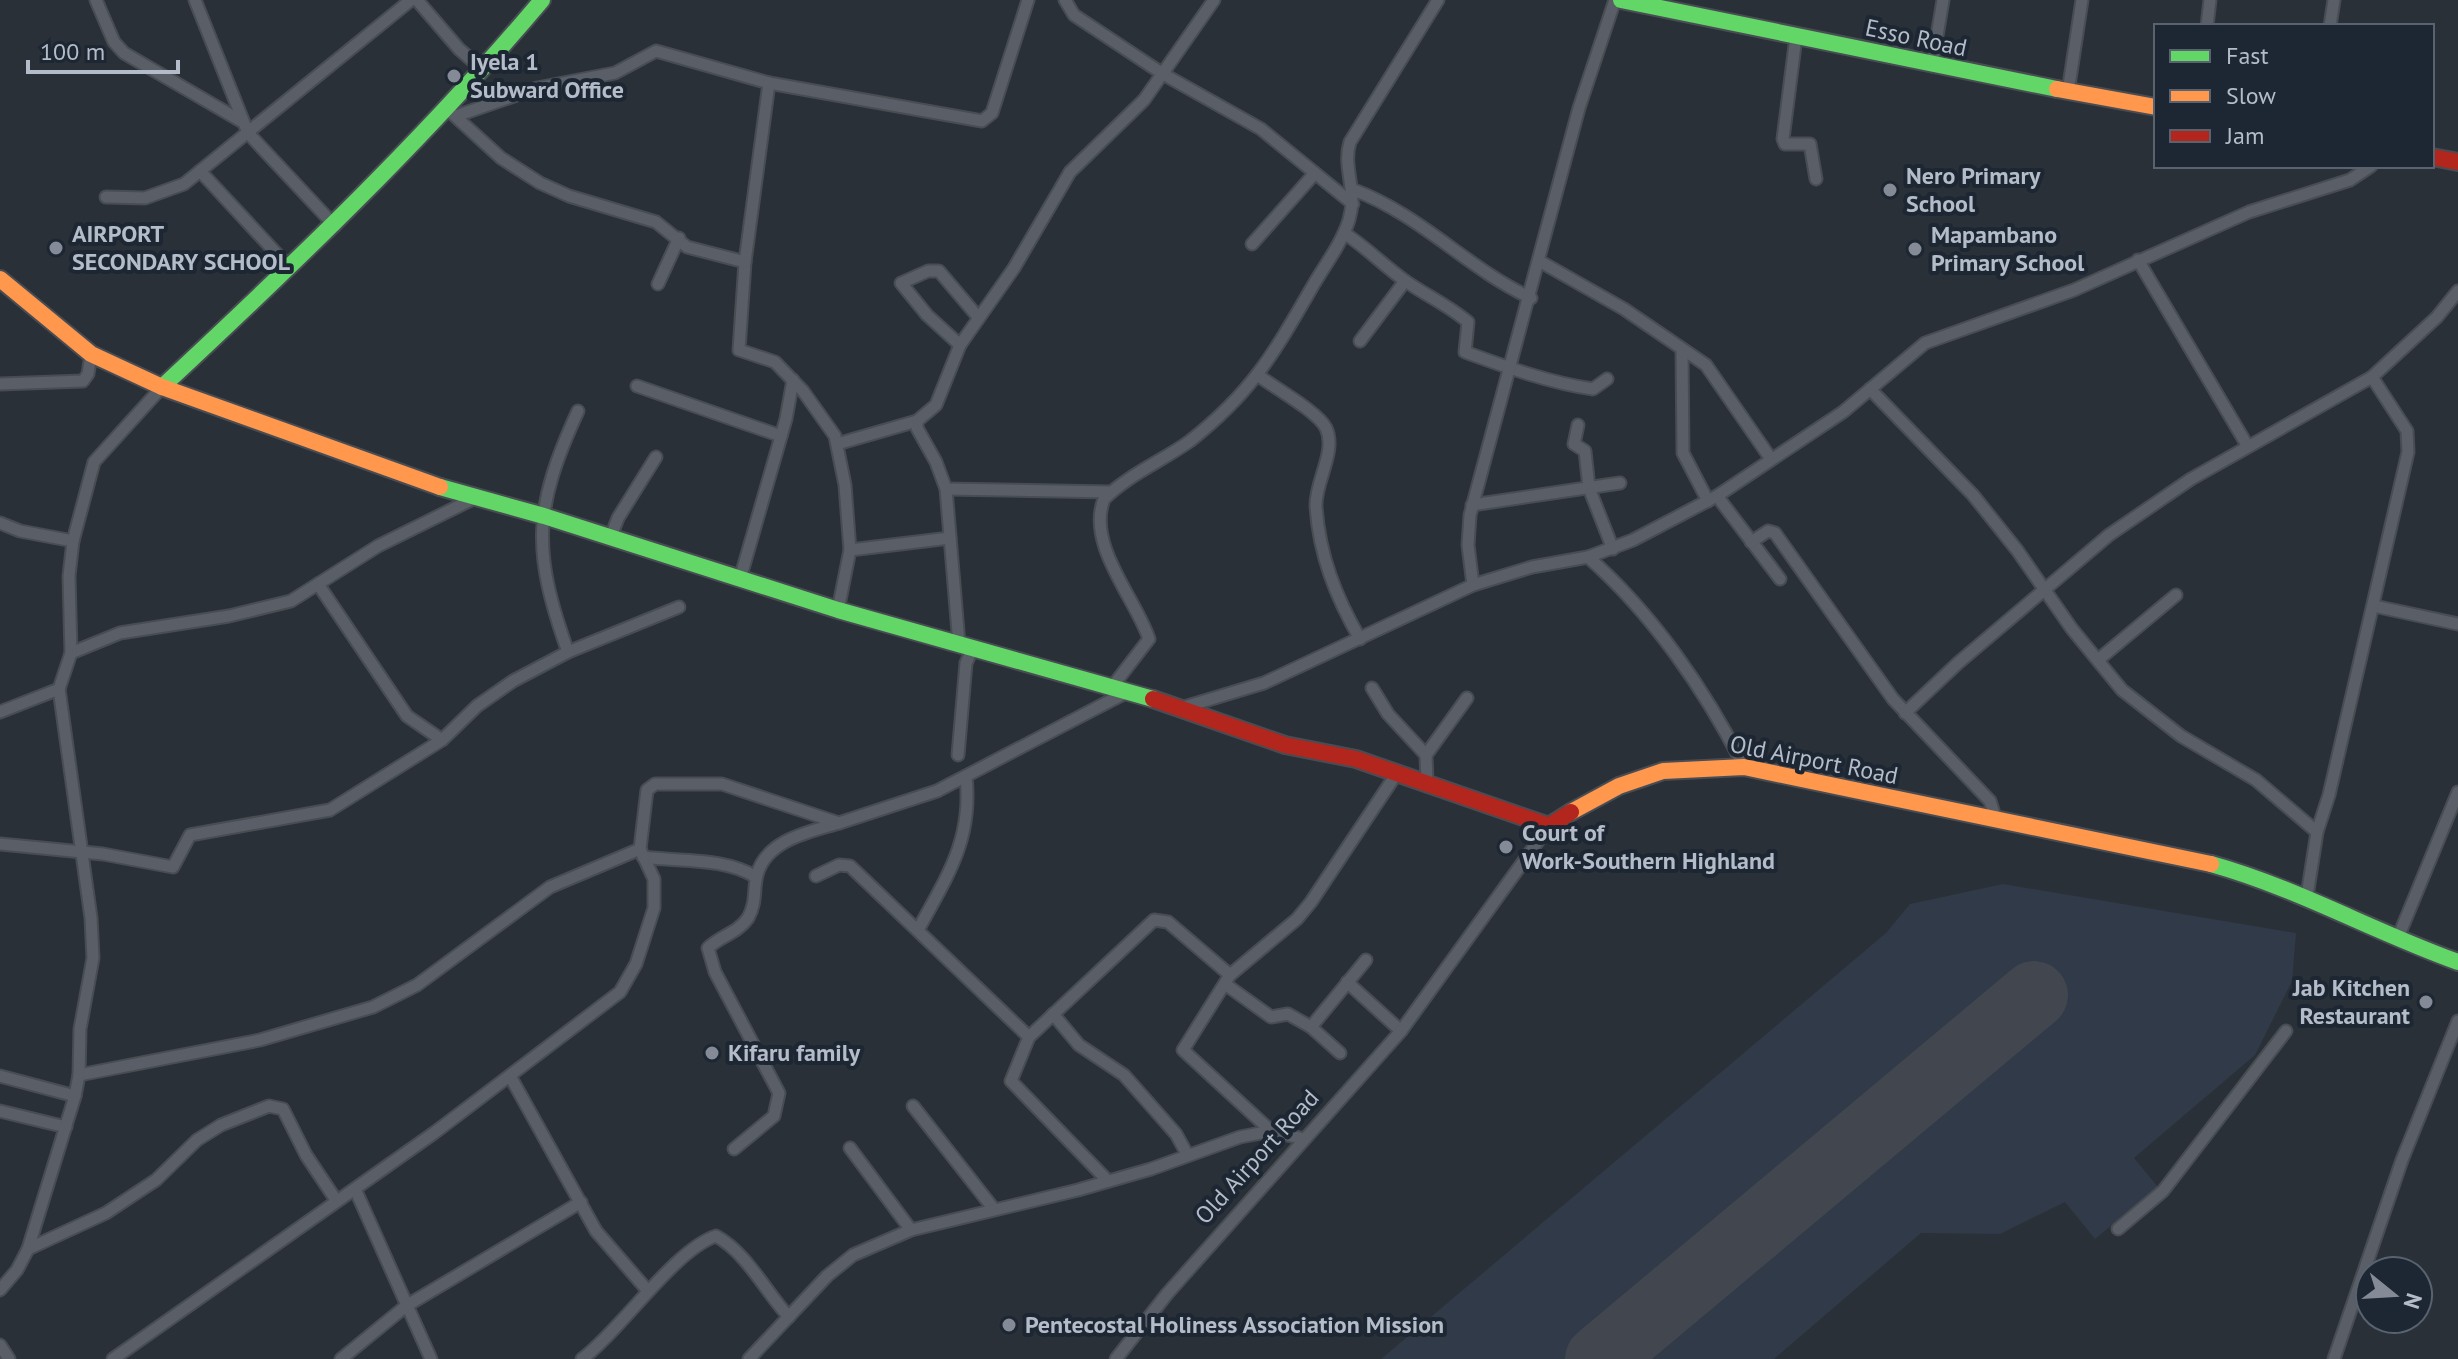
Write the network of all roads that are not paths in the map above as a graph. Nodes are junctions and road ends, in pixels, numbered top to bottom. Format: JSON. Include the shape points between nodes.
{"nodes":[{"id":1,"x":96,"y":0,"type":"edge"},
{"id":2,"x":195,"y":0,"type":"edge"},
{"id":3,"x":414,"y":0,"type":"edge"},
{"id":4,"x":542,"y":0,"type":"edge"},
{"id":5,"x":1028,"y":0,"type":"edge"},
{"id":6,"x":1065,"y":0,"type":"edge"},
{"id":7,"x":1214,"y":0,"type":"edge"},
{"id":8,"x":1438,"y":0,"type":"edge"},
{"id":9,"x":1615,"y":0,"type":"edge"},
{"id":10,"x":1621,"y":0,"type":"edge"},
{"id":11,"x":1943,"y":0,"type":"edge"},
{"id":12,"x":2082,"y":0,"type":"edge"},
{"id":13,"x":2210,"y":0,"type":"edge"},
{"id":14,"x":2334,"y":0,"type":"edge"},
{"id":15,"x":1646,"y":3,"type":"edge"},
{"id":16,"x":2207,"y":24,"type":"edge"},
{"id":17,"x":2330,"y":24,"type":"edge"},
{"id":18,"x":1796,"y":37,"type":"junction"},
{"id":19,"x":1932,"y":66,"type":"junction"},
{"id":20,"x":483,"y":70,"type":"junction"},
{"id":21,"x":1163,"y":74,"type":"junction"},
{"id":22,"x":769,"y":83,"type":"junction"},
{"id":23,"x":2068,"y":92,"type":"junction"},
{"id":24,"x":2154,"y":107,"type":"edge"},
{"id":25,"x":450,"y":112,"type":"junction"},
{"id":26,"x":242,"y":121,"type":"junction"},
{"id":27,"x":248,"y":133,"type":"junction"},
{"id":28,"x":2434,"y":157,"type":"edge"},
{"id":29,"x":2458,"y":162,"type":"edge"},
{"id":30,"x":2368,"y":168,"type":"edge"},
{"id":31,"x":200,"y":171,"type":"junction"},
{"id":32,"x":1315,"y":173,"type":"junction"},
{"id":33,"x":1816,"y":179,"type":"dead end"},
{"id":34,"x":1354,"y":190,"type":"junction"},
{"id":35,"x":106,"y":197,"type":"dead end"},
{"id":36,"x":1353,"y":204,"type":"junction"},
{"id":37,"x":335,"y":226,"type":"junction"},
{"id":38,"x":1344,"y":233,"type":"junction"},
{"id":39,"x":679,"y":238,"type":"junction"},
{"id":40,"x":1252,"y":244,"type":"dead end"},
{"id":41,"x":2138,"y":260,"type":"junction"},
{"id":42,"x":745,"y":262,"type":"junction"},
{"id":43,"x":1541,"y":262,"type":"junction"},
{"id":44,"x":290,"y":268,"type":"junction"},
{"id":45,"x":0,"y":279,"type":"edge"},
{"id":46,"x":1405,"y":281,"type":"junction"},
{"id":47,"x":658,"y":284,"type":"dead end"},
{"id":48,"x":2458,"y":291,"type":"edge"},
{"id":49,"x":1531,"y":298,"type":"junction"},
{"id":50,"x":978,"y":317,"type":"junction"},
{"id":51,"x":1360,"y":341,"type":"dead end"},
{"id":52,"x":960,"y":345,"type":"junction"},
{"id":53,"x":1682,"y":350,"type":"junction"},
{"id":54,"x":91,"y":354,"type":"junction"},
{"id":55,"x":1510,"y":368,"type":"junction"},
{"id":56,"x":1259,"y":376,"type":"junction"},
{"id":57,"x":2372,"y":377,"type":"junction"},
{"id":58,"x":1607,"y":379,"type":"dead end"},
{"id":59,"x":793,"y":380,"type":"junction"},
{"id":60,"x":0,"y":384,"type":"edge"},
{"id":61,"x":637,"y":386,"type":"dead end"},
{"id":62,"x":162,"y":387,"type":"junction"},
{"id":63,"x":1870,"y":389,"type":"junction"},
{"id":64,"x":578,"y":411,"type":"dead end"},
{"id":65,"x":917,"y":421,"type":"junction"},
{"id":66,"x":1578,"y":425,"type":"dead end"},
{"id":67,"x":781,"y":436,"type":"junction"},
{"id":68,"x":837,"y":444,"type":"junction"},
{"id":69,"x":2247,"y":445,"type":"junction"},
{"id":70,"x":656,"y":457,"type":"dead end"},
{"id":71,"x":1771,"y":459,"type":"junction"},
{"id":72,"x":1620,"y":483,"type":"dead end"},
{"id":73,"x":1589,"y":488,"type":"junction"},
{"id":74,"x":946,"y":489,"type":"junction"},
{"id":75,"x":1111,"y":492,"type":"junction"},
{"id":76,"x":1712,"y":498,"type":"junction"},
{"id":77,"x":473,"y":499,"type":"junction"},
{"id":78,"x":1472,"y":505,"type":"junction"},
{"id":79,"x":544,"y":516,"type":"junction"},
{"id":80,"x":0,"y":523,"type":"edge"},
{"id":81,"x":950,"y":538,"type":"junction"},
{"id":82,"x":610,"y":539,"type":"junction"},
{"id":83,"x":73,"y":541,"type":"junction"},
{"id":84,"x":1751,"y":542,"type":"junction"},
{"id":85,"x":1613,"y":549,"type":"junction"},
{"id":86,"x":850,"y":550,"type":"junction"},
{"id":87,"x":1588,"y":557,"type":"junction"},
{"id":88,"x":740,"y":579,"type":"junction"},
{"id":89,"x":1780,"y":579,"type":"dead end"},
{"id":90,"x":318,"y":584,"type":"junction"},
{"id":91,"x":1473,"y":585,"type":"junction"},
{"id":92,"x":2044,"y":590,"type":"junction"},
{"id":93,"x":2176,"y":595,"type":"dead end"},
{"id":94,"x":2374,"y":606,"type":"junction"},
{"id":95,"x":679,"y":607,"type":"dead end"},
{"id":96,"x":838,"y":610,"type":"junction"},
{"id":97,"x":2458,"y":624,"type":"edge"},
{"id":98,"x":1360,"y":639,"type":"junction"},
{"id":99,"x":966,"y":646,"type":"junction"},
{"id":100,"x":568,"y":652,"type":"junction"},
{"id":101,"x":71,"y":653,"type":"junction"},
{"id":102,"x":2098,"y":660,"type":"junction"},
{"id":103,"x":1372,"y":688,"type":"dead end"},
{"id":104,"x":59,"y":689,"type":"junction"},
{"id":105,"x":1120,"y":689,"type":"junction"},
{"id":106,"x":1467,"y":698,"type":"dead end"},
{"id":107,"x":1177,"y":709,"type":"junction"},
{"id":108,"x":0,"y":712,"type":"edge"},
{"id":109,"x":1905,"y":713,"type":"junction"},
{"id":110,"x":442,"y":740,"type":"junction"},
{"id":111,"x":958,"y":755,"type":"dead end"},
{"id":112,"x":1426,"y":755,"type":"junction"},
{"id":113,"x":1744,"y":767,"type":"junction"},
{"id":114,"x":1397,"y":773,"type":"junction"},
{"id":115,"x":966,"y":777,"type":"junction"},
{"id":116,"x":1427,"y":782,"type":"junction"},
{"id":117,"x":2458,"y":792,"type":"edge"},
{"id":118,"x":1996,"y":820,"type":"junction"},
{"id":119,"x":839,"y":823,"type":"junction"},
{"id":120,"x":1549,"y":826,"type":"junction"},
{"id":121,"x":2317,"y":832,"type":"junction"},
{"id":122,"x":0,"y":844,"type":"edge"},
{"id":123,"x":82,"y":852,"type":"junction"},
{"id":124,"x":642,"y":853,"type":"junction"},
{"id":125,"x":816,"y":876,"type":"dead end"},
{"id":126,"x":756,"y":877,"type":"junction"},
{"id":127,"x":2307,"y":896,"type":"junction"},
{"id":128,"x":918,"y":930,"type":"junction"},
{"id":129,"x":2397,"y":940,"type":"junction"},
{"id":130,"x":1366,"y":960,"type":"dead end"},
{"id":131,"x":2458,"y":962,"type":"edge"},
{"id":132,"x":1228,"y":979,"type":"junction"},
{"id":133,"x":1347,"y":982,"type":"junction"},
{"id":134,"x":1053,"y":1014,"type":"junction"},
{"id":135,"x":2458,"y":1021,"type":"edge"},
{"id":136,"x":1311,"y":1027,"type":"junction"},
{"id":137,"x":1401,"y":1031,"type":"junction"},
{"id":138,"x":2286,"y":1031,"type":"dead end"},
{"id":139,"x":1029,"y":1037,"type":"junction"},
{"id":140,"x":1340,"y":1053,"type":"dead end"},
{"id":141,"x":79,"y":1075,"type":"junction"},
{"id":142,"x":0,"y":1076,"type":"edge"},
{"id":143,"x":510,"y":1076,"type":"junction"},
{"id":144,"x":75,"y":1096,"type":"junction"},
{"id":145,"x":913,"y":1106,"type":"dead end"},
{"id":146,"x":0,"y":1111,"type":"edge"},
{"id":147,"x":66,"y":1127,"type":"junction"},
{"id":148,"x":1271,"y":1131,"type":"junction"},
{"id":149,"x":1304,"y":1139,"type":"junction"},
{"id":150,"x":850,"y":1148,"type":"dead end"},
{"id":151,"x":734,"y":1149,"type":"dead end"},
{"id":152,"x":1187,"y":1154,"type":"junction"},
{"id":153,"x":1108,"y":1181,"type":"junction"},
{"id":154,"x":355,"y":1189,"type":"junction"},
{"id":155,"x":336,"y":1200,"type":"junction"},
{"id":156,"x":581,"y":1202,"type":"junction"},
{"id":157,"x":993,"y":1208,"type":"junction"},
{"id":158,"x":2118,"y":1229,"type":"dead end"},
{"id":159,"x":911,"y":1230,"type":"junction"},
{"id":160,"x":28,"y":1249,"type":"junction"},
{"id":161,"x":0,"y":1290,"type":"edge"},
{"id":162,"x":648,"y":1291,"type":"junction"},
{"id":163,"x":406,"y":1306,"type":"junction"},
{"id":164,"x":789,"y":1317,"type":"junction"},
{"id":165,"x":0,"y":1345,"type":"edge"},
{"id":166,"x":591,"y":1356,"type":"edge"},
{"id":167,"x":9,"y":1359,"type":"edge"},
{"id":168,"x":113,"y":1359,"type":"edge"},
{"id":169,"x":341,"y":1359,"type":"edge"},
{"id":170,"x":431,"y":1359,"type":"edge"},
{"id":171,"x":749,"y":1359,"type":"edge"},
{"id":172,"x":1116,"y":1359,"type":"edge"},
{"id":173,"x":2334,"y":1359,"type":"edge"}],
"edges":[{"from":1,"to":26,"type":"street","via":[[124,53]]},
{"from":2,"to":26,"type":"street"},
{"from":3,"to":20,"type":"street"},
{"from":3,"to":27,"type":"street"},
{"from":4,"to":20,"type":"street"},
{"from":5,"to":22,"type":"street","via":[[992,113],[982,121]]},
{"from":6,"to":21,"type":"street","via":[[1074,15]]},
{"from":7,"to":21,"type":"street"},
{"from":8,"to":34,"type":"street","via":[[1350,142],[1347,159]]},
{"from":9,"to":43,"type":"street","via":[[1579,108]]},
{"from":10,"to":15,"type":"street","name":"Esso Road"},
{"from":11,"to":19,"type":"street"},
{"from":12,"to":23,"type":"street"},
{"from":13,"to":16,"type":"street"},
{"from":14,"to":17,"type":"street"},
{"from":15,"to":18,"type":"street","name":"Esso Road"},
{"from":18,"to":19,"type":"street","name":"Esso Road"},
{"from":18,"to":33,"type":"street","via":[[1783,139],[1785,144],[1810,144]]},
{"from":19,"to":23,"type":"street","name":"Esso Road"},
{"from":20,"to":25,"type":"street"},
{"from":21,"to":32,"type":"street","via":[[1261,129]]},
{"from":21,"to":50,"type":"street","via":[[1126,120],[1070,172],[1014,268]]},
{"from":22,"to":25,"type":"street","via":[[656,51],[615,73]]},
{"from":22,"to":42,"type":"street"},
{"from":23,"to":24,"type":"street","name":"Esso Road"},
{"from":25,"to":37,"type":"street"},
{"from":25,"to":39,"type":"street","via":[[501,158],[540,183],[656,222]]},
{"from":26,"to":27,"type":"street"},
{"from":27,"to":31,"type":"street"},
{"from":27,"to":37,"type":"street"},
{"from":28,"to":29,"type":"street"},
{"from":30,"to":41,"type":"street","via":[[2350,180],[2249,212]]},
{"from":31,"to":35,"type":"street","via":[[165,193]]},
{"from":31,"to":44,"type":"street"},
{"from":32,"to":36,"type":"street"},
{"from":32,"to":40,"type":"street"},
{"from":34,"to":36,"type":"street"},
{"from":34,"to":49,"type":"street","via":[[1406,217],[1488,276]]},
{"from":36,"to":38,"type":"street"},
{"from":37,"to":44,"type":"street"},
{"from":38,"to":46,"type":"street"},
{"from":38,"to":56,"type":"street"},
{"from":39,"to":42,"type":"street","via":[[696,251]]},
{"from":39,"to":47,"type":"street"},
{"from":41,"to":63,"type":"street","via":[[2074,290],[1925,343]]},
{"from":41,"to":69,"type":"street"},
{"from":42,"to":59,"type":"street","via":[[739,350],[775,362]]},
{"from":43,"to":49,"type":"street"},
{"from":43,"to":53,"type":"street","via":[[1624,309]]},
{"from":44,"to":62,"type":"street"},
{"from":45,"to":54,"type":"street"},
{"from":46,"to":51,"type":"street"},
{"from":46,"to":55,"type":"street","via":[[1468,322],[1465,352]]},
{"from":48,"to":57,"type":"street"},
{"from":49,"to":55,"type":"street"},
{"from":50,"to":52,"type":"street"},
{"from":50,"to":52,"type":"street","via":[[939,271],[901,283]]},
{"from":52,"to":65,"type":"street","via":[[936,405]]},
{"from":53,"to":71,"type":"street","via":[[1717,376]]},
{"from":53,"to":76,"type":"street","via":[[1683,453]]},
{"from":54,"to":60,"type":"street","via":[[83,381]]},
{"from":54,"to":62,"type":"street"},
{"from":55,"to":58,"type":"street","via":[[1593,389]]},
{"from":55,"to":78,"type":"street"},
{"from":56,"to":75,"type":"street","via":[[1193,438]]},
{"from":56,"to":98,"type":"street","via":[[1328,432],[1317,513],[1332,585]]},
{"from":57,"to":69,"type":"street"},
{"from":57,"to":94,"type":"street","via":[[2409,440]]},
{"from":59,"to":67,"type":"street"},
{"from":59,"to":68,"type":"street","via":[[831,427]]},
{"from":61,"to":67,"type":"street"},
{"from":62,"to":77,"type":"street"},
{"from":62,"to":83,"type":"street","via":[[94,462]]},
{"from":63,"to":71,"type":"street"},
{"from":63,"to":92,"type":"street","via":[[1973,495]]},
{"from":64,"to":79,"type":"street","via":[[548,482]]},
{"from":65,"to":68,"type":"street"},
{"from":65,"to":74,"type":"street"},
{"from":66,"to":73,"type":"street","via":[[1574,444],[1585,451]]},
{"from":67,"to":88,"type":"street"},
{"from":68,"to":86,"type":"street"},
{"from":69,"to":92,"type":"street","via":[[2148,506]]},
{"from":70,"to":82,"type":"street"},
{"from":71,"to":76,"type":"street"},
{"from":72,"to":73,"type":"street"},
{"from":73,"to":78,"type":"street"},
{"from":73,"to":85,"type":"street"},
{"from":74,"to":75,"type":"street"},
{"from":74,"to":81,"type":"street"},
{"from":75,"to":105,"type":"street","via":[[1101,509],[1108,556],[1149,639]]},
{"from":76,"to":84,"type":"street"},
{"from":76,"to":85,"type":"street"},
{"from":77,"to":79,"type":"street"},
{"from":77,"to":90,"type":"street","via":[[378,546]]},
{"from":78,"to":91,"type":"street","via":[[1468,545]]},
{"from":79,"to":82,"type":"street"},
{"from":79,"to":100,"type":"street","via":[[542,555]]},
{"from":80,"to":83,"type":"street"},
{"from":81,"to":86,"type":"street"},
{"from":81,"to":99,"type":"street"},
{"from":82,"to":88,"type":"street"},
{"from":83,"to":101,"type":"street"},
{"from":84,"to":89,"type":"street"},
{"from":84,"to":109,"type":"street","via":[[1768,531],[1775,533]]},
{"from":85,"to":87,"type":"street"},
{"from":86,"to":96,"type":"street"},
{"from":87,"to":91,"type":"street"},
{"from":87,"to":113,"type":"street","via":[[1636,608],[1706,698]]},
{"from":88,"to":96,"type":"street"},
{"from":90,"to":101,"type":"street","via":[[274,606],[120,633]]},
{"from":90,"to":110,"type":"street","via":[[407,716]]},
{"from":91,"to":98,"type":"street"},
{"from":92,"to":102,"type":"street"},
{"from":92,"to":109,"type":"street"},
{"from":93,"to":102,"type":"street"},
{"from":94,"to":97,"type":"street"},
{"from":94,"to":121,"type":"street"},
{"from":95,"to":100,"type":"street"},
{"from":96,"to":99,"type":"street"},
{"from":98,"to":107,"type":"street","via":[[1264,683]]},
{"from":99,"to":105,"type":"street"},
{"from":99,"to":111,"type":"street"},
{"from":100,"to":110,"type":"street","via":[[490,697]]},
{"from":101,"to":104,"type":"street"},
{"from":102,"to":121,"type":"street","via":[[2122,690],[2162,722],[2256,780]]},
{"from":103,"to":112,"type":"street"},
{"from":104,"to":108,"type":"street"},
{"from":104,"to":123,"type":"street"},
{"from":105,"to":107,"type":"street"},
{"from":105,"to":115,"type":"street"},
{"from":106,"to":112,"type":"street"},
{"from":107,"to":114,"type":"street","via":[[1285,745]]},
{"from":109,"to":118,"type":"street","via":[[1990,801]]},
{"from":110,"to":123,"type":"street","via":[[330,810],[190,835],[173,867]]},
{"from":112,"to":116,"type":"street"},
{"from":113,"to":118,"type":"street","name":"Old Airport Road"},
{"from":113,"to":120,"type":"street","name":"Old Airport Road","via":[[1696,764],[1634,778]]},
{"from":114,"to":116,"type":"street"},
{"from":114,"to":132,"type":"street","via":[[1311,902]]},
{"from":115,"to":119,"type":"street"},
{"from":115,"to":128,"type":"street","via":[[967,821],[960,847],[943,890]]},
{"from":116,"to":120,"type":"street"},
{"from":117,"to":129,"type":"street"},
{"from":118,"to":127,"type":"street","name":"Old Airport Road","via":[[2214,865]]},
{"from":119,"to":124,"type":"street","via":[[722,784],[655,784],[647,790]]},
{"from":119,"to":126,"type":"street","via":[[775,848]]},
{"from":120,"to":137,"type":"street","name":"Old Airport Road"},
{"from":121,"to":127,"type":"street"},
{"from":122,"to":123,"type":"street"},
{"from":123,"to":141,"type":"street","via":[[93,958],[79,1037]]},
{"from":124,"to":126,"type":"street","via":[[742,869]]},
{"from":124,"to":141,"type":"street","via":[[550,887],[428,977],[373,1007],[260,1040]]},
{"from":124,"to":143,"type":"street","via":[[654,879],[654,908],[636,964],[620,992]]},
{"from":125,"to":128,"type":"street","via":[[839,865],[850,866]]},
{"from":126,"to":151,"type":"street","via":[[758,892],[747,920],[708,948],[715,972],[779,1093],[774,1116]]},
{"from":127,"to":129,"type":"street","name":"Old Airport Road"},
{"from":128,"to":139,"type":"street"},
{"from":129,"to":131,"type":"street","name":"Old Airport Road"},
{"from":130,"to":133,"type":"street"},
{"from":132,"to":134,"type":"street","via":[[1168,922],[1154,920]]},
{"from":132,"to":136,"type":"street","via":[[1271,1017],[1288,1014]]},
{"from":132,"to":148,"type":"street","via":[[1183,1050]]},
{"from":133,"to":136,"type":"street"},
{"from":133,"to":137,"type":"street"},
{"from":134,"to":139,"type":"street"},
{"from":134,"to":152,"type":"street","via":[[1079,1045],[1124,1075]]},
{"from":135,"to":173,"type":"street","via":[[2397,1174]]},
{"from":136,"to":140,"type":"street"},
{"from":137,"to":149,"type":"street","name":"Old Airport Road"},
{"from":138,"to":158,"type":"street","via":[[2163,1191]]},
{"from":139,"to":153,"type":"street","via":[[1011,1081]]},
{"from":141,"to":144,"type":"street"},
{"from":142,"to":144,"type":"street"},
{"from":143,"to":154,"type":"street"},
{"from":143,"to":156,"type":"street"},
{"from":144,"to":147,"type":"street"},
{"from":145,"to":157,"type":"street"},
{"from":146,"to":147,"type":"street"},
{"from":147,"to":160,"type":"street"},
{"from":148,"to":149,"type":"street"},
{"from":148,"to":152,"type":"street"},
{"from":149,"to":172,"type":"street","name":"Old Airport Road"},
{"from":150,"to":159,"type":"street"},
{"from":152,"to":153,"type":"street"},
{"from":153,"to":157,"type":"street"},
{"from":154,"to":155,"type":"street"},
{"from":154,"to":163,"type":"street"},
{"from":155,"to":160,"type":"street","via":[[283,1109],[269,1106],[197,1140],[156,1180],[119,1205]]},
{"from":155,"to":168,"type":"street"},
{"from":156,"to":162,"type":"street","via":[[596,1231]]},
{"from":156,"to":163,"type":"street"},
{"from":157,"to":159,"type":"street"},
{"from":159,"to":164,"type":"street","via":[[853,1255]]},
{"from":160,"to":161,"type":"street"},
{"from":162,"to":164,"type":"street","via":[[703,1240],[716,1236],[743,1259]]},
{"from":162,"to":166,"type":"street"},
{"from":163,"to":169,"type":"street"},
{"from":163,"to":170,"type":"street"},
{"from":164,"to":171,"type":"street"},
{"from":165,"to":167,"type":"street"}]}
